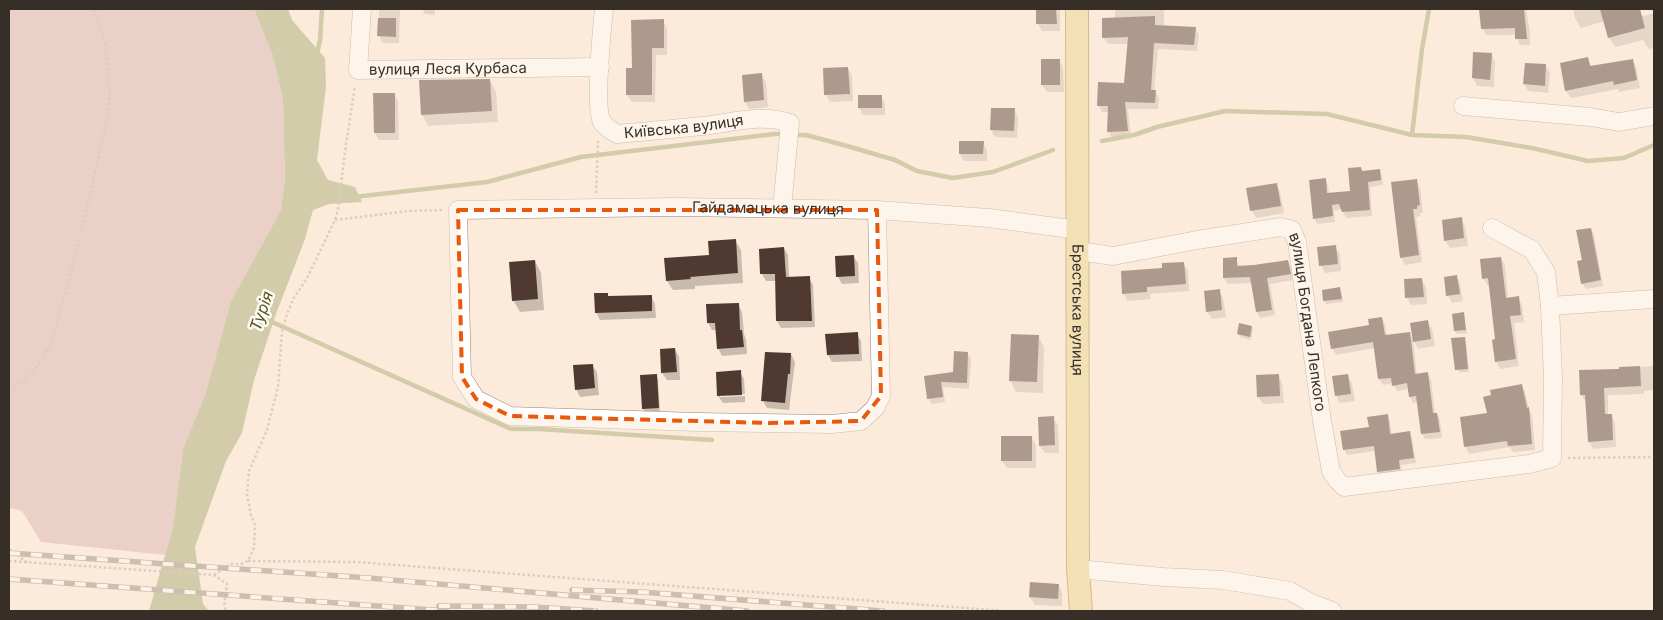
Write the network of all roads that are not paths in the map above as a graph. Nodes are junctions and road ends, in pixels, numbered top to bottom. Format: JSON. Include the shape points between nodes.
{"nodes":[{"id":1,"x":362,"y":9,"type":"edge"},
{"id":2,"x":604,"y":9,"type":"edge"},
{"id":3,"x":1077,"y":9,"type":"edge"},
{"id":4,"x":600,"y":67,"type":"junction"},
{"id":5,"x":1463,"y":106,"type":"dead end"},
{"id":6,"x":1654,"y":116,"type":"edge"},
{"id":7,"x":782,"y":208,"type":"junction"},
{"id":8,"x":877,"y":210,"type":"junction"},
{"id":9,"x":1492,"y":228,"type":"dead end"},
{"id":10,"x":1078,"y":240,"type":"junction"},
{"id":11,"x":1654,"y":299,"type":"edge"},
{"id":12,"x":1550,"y":306,"type":"junction"},
{"id":13,"x":1078,"y":569,"type":"junction"},
{"id":14,"x":1080,"y":611,"type":"edge"},
{"id":15,"x":1332,"y":611,"type":"edge"}],
"edges":[{"from":1,"to":4,"type":"street","name":"вулиця Леся Курбаса","via":[[358,70]]},
{"from":2,"to":4,"type":"street","name":"Київська вулиця"},
{"from":3,"to":10,"type":"main road","name":"Брестська вулиця"},
{"from":4,"to":7,"type":"street","name":"Київська вулиця","via":[[602,122],[617,134],[754,118],[781,120],[791,125]]},
{"from":5,"to":6,"type":"street","via":[[1619,122]]},
{"from":7,"to":8,"type":"street","name":"Гайдамацька вулиця"},
{"from":7,"to":8,"type":"street","name":"Гайдамацька вулиця","via":[[458,210],[462,377],[476,399],[510,416],[832,424],[861,421],[875,408],[881,396]]},
{"from":8,"to":10,"type":"street","name":"Гайдамацька вулиця","via":[[989,218]]},
{"from":9,"to":12,"type":"street","via":[[1532,250],[1546,272]]},
{"from":10,"to":12,"type":"street","name":"вулиця Богдана Лепкого","via":[[1113,256],[1281,227],[1292,230],[1298,242],[1331,471],[1344,487],[1529,464],[1552,458]]},
{"from":10,"to":13,"type":"main road","name":"Брестська вулиця"},
{"from":11,"to":12,"type":"street"},
{"from":13,"to":14,"type":"main road","name":"Брестська вулиця"},
{"from":13,"to":15,"type":"street","via":[[1223,580],[1290,591]]}]}
